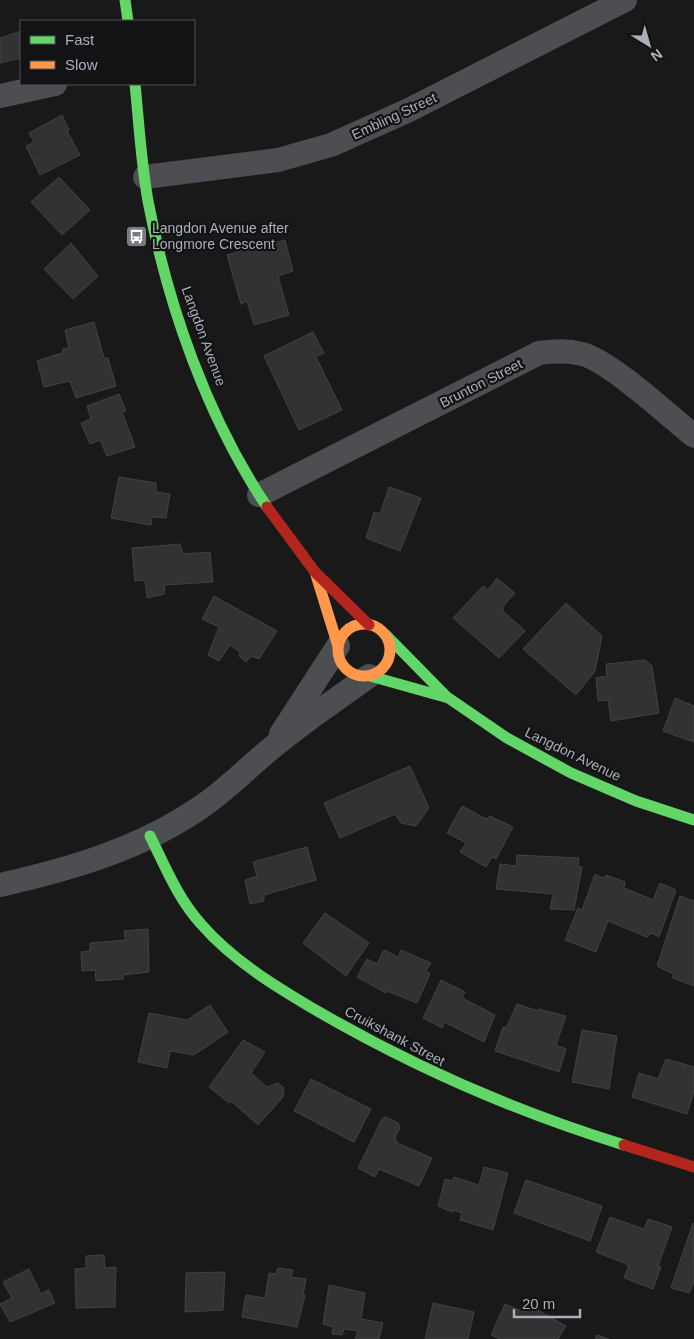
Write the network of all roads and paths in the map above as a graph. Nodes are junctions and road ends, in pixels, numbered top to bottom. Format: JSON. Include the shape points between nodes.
{"nodes":[{"id":1,"x":125,"y":0,"type":"edge"},
{"id":2,"x":625,"y":0,"type":"edge"},
{"id":3,"x":128,"y":20,"type":"edge"},
{"id":4,"x":50,"y":85,"type":"edge"},
{"id":5,"x":135,"y":85,"type":"edge"},
{"id":6,"x":0,"y":96,"type":"edge"},
{"id":7,"x":145,"y":177,"type":"junction"},
{"id":8,"x":694,"y":436,"type":"edge"},
{"id":9,"x":260,"y":495,"type":"junction"},
{"id":10,"x":314,"y":571,"type":"junction"},
{"id":11,"x":369,"y":625,"type":"junction"},
{"id":12,"x":385,"y":634,"type":"junction"},
{"id":13,"x":338,"y":646,"type":"junction"},
{"id":14,"x":370,"y":676,"type":"junction"},
{"id":15,"x":446,"y":697,"type":"junction"},
{"id":16,"x":274,"y":746,"type":"junction"},
{"id":17,"x":694,"y":820,"type":"edge"},
{"id":18,"x":150,"y":836,"type":"junction"},
{"id":19,"x":0,"y":885,"type":"edge"},
{"id":20,"x":694,"y":1166,"type":"edge"}],
"edges":[{"from":1,"to":3,"type":"street"},
{"from":2,"to":7,"type":"street","name":"Embling Street","via":[[409,110],[332,145],[278,160]]},
{"from":4,"to":6,"type":"street"},
{"from":5,"to":7,"type":"street","name":"Langdon Avenue"},
{"from":7,"to":9,"type":"street","name":"Langdon Avenue","via":[[173,300],[202,380],[238,458]]},
{"from":8,"to":9,"type":"street","name":"Brunton Street","via":[[605,365],[583,354],[561,350],[539,353]]},
{"from":9,"to":10,"type":"street","name":"Langdon Avenue"},
{"from":10,"to":11,"type":"street","name":"Langdon Avenue"},
{"from":10,"to":13,"type":"street","name":"Langdon Avenue"},
{"from":11,"to":12,"type":"street","name":"Langdon Avenue"},
{"from":11,"to":13,"type":"street","via":[[360,624],[346,632]]},
{"from":12,"to":14,"type":"street","via":[[389,642],[389,659],[385,667]]},
{"from":12,"to":15,"type":"street","name":"Langdon Avenue"},
{"from":13,"to":14,"type":"street","name":"Langdon Avenue","via":[[338,655],[346,669],[361,676]]},
{"from":13,"to":16,"type":"street"},
{"from":14,"to":15,"type":"street","name":"Langdon Avenue"},
{"from":14,"to":16,"type":"street"},
{"from":15,"to":17,"type":"street","name":"Langdon Avenue","via":[[508,738],[571,773],[636,801]]},
{"from":16,"to":18,"type":"street","via":[[200,808]]},
{"from":18,"to":19,"type":"street","via":[[66,870]]},
{"from":18,"to":20,"type":"street","name":"Cruikshank Street","via":[[187,907],[211,935],[303,1002],[385,1050],[487,1097]]}]}
